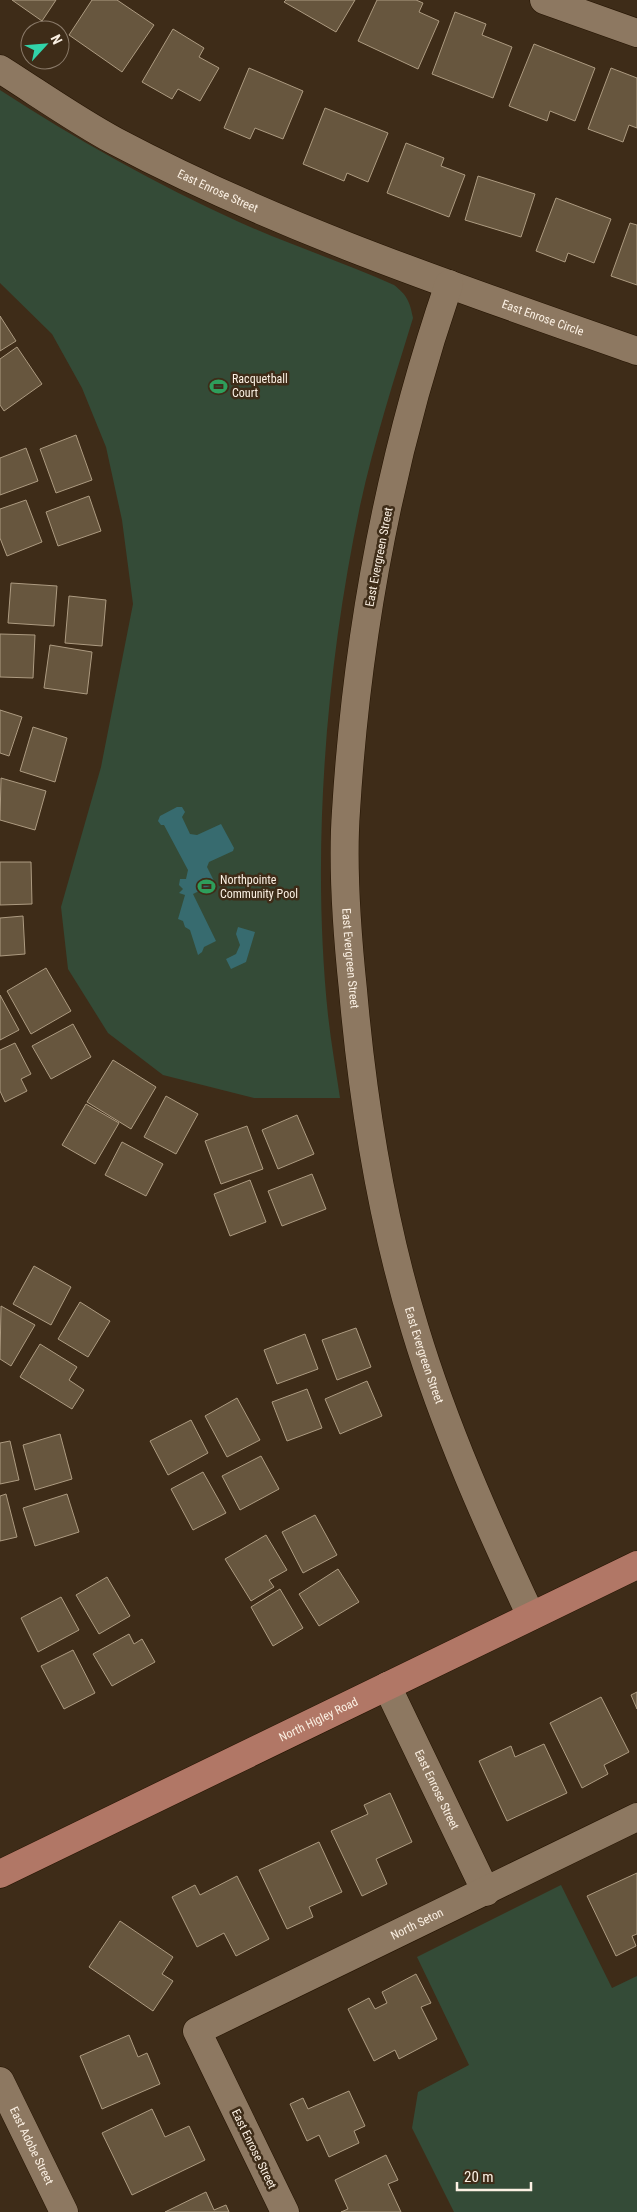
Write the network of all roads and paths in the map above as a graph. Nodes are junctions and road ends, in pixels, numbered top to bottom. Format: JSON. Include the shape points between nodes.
{"nodes":[{"id":1,"x":544,"y":0,"type":"edge"},
{"id":2,"x":637,"y":33,"type":"edge"},
{"id":3,"x":0,"y":68,"type":"edge"},
{"id":4,"x":449,"y":284,"type":"junction"},
{"id":5,"x":637,"y":351,"type":"edge"},
{"id":6,"x":637,"y":1565,"type":"edge"},
{"id":7,"x":531,"y":1616,"type":"junction"},
{"id":8,"x":387,"y":1686,"type":"junction"},
{"id":9,"x":637,"y":1817,"type":"edge"},
{"id":10,"x":0,"y":1874,"type":"edge"},
{"id":11,"x":486,"y":1892,"type":"junction"},
{"id":12,"x":197,"y":2031,"type":"joint"},
{"id":13,"x":0,"y":2081,"type":"edge"},
{"id":14,"x":64,"y":2212,"type":"edge"},
{"id":15,"x":285,"y":2212,"type":"edge"}],
"edges":[{"from":1,"to":2,"type":"street"},
{"from":3,"to":4,"type":"street","name":"East Enrose Street","via":[[114,140],[180,174],[276,217]]},
{"from":4,"to":5,"type":"street","name":"East Enrose Circle"},
{"from":4,"to":7,"type":"street","name":"East Evergreen Street","via":[[426,351],[373,580],[345,814],[348,935],[370,1140],[395,1257],[414,1327],[469,1481]]},
{"from":6,"to":7,"type":"main road","name":"North Higley Road"},
{"from":7,"to":8,"type":"main road","name":"North Higley Road"},
{"from":8,"to":10,"type":"main road","name":"North Higley Road"},
{"from":8,"to":11,"type":"street","name":"East Enrose Street"},
{"from":9,"to":11,"type":"street","name":"North Seton"},
{"from":11,"to":12,"type":"street","name":"North Seton"},
{"from":12,"to":15,"type":"street","name":"East Enrose Street"},
{"from":13,"to":14,"type":"street","name":"East Adobe Street"}]}
